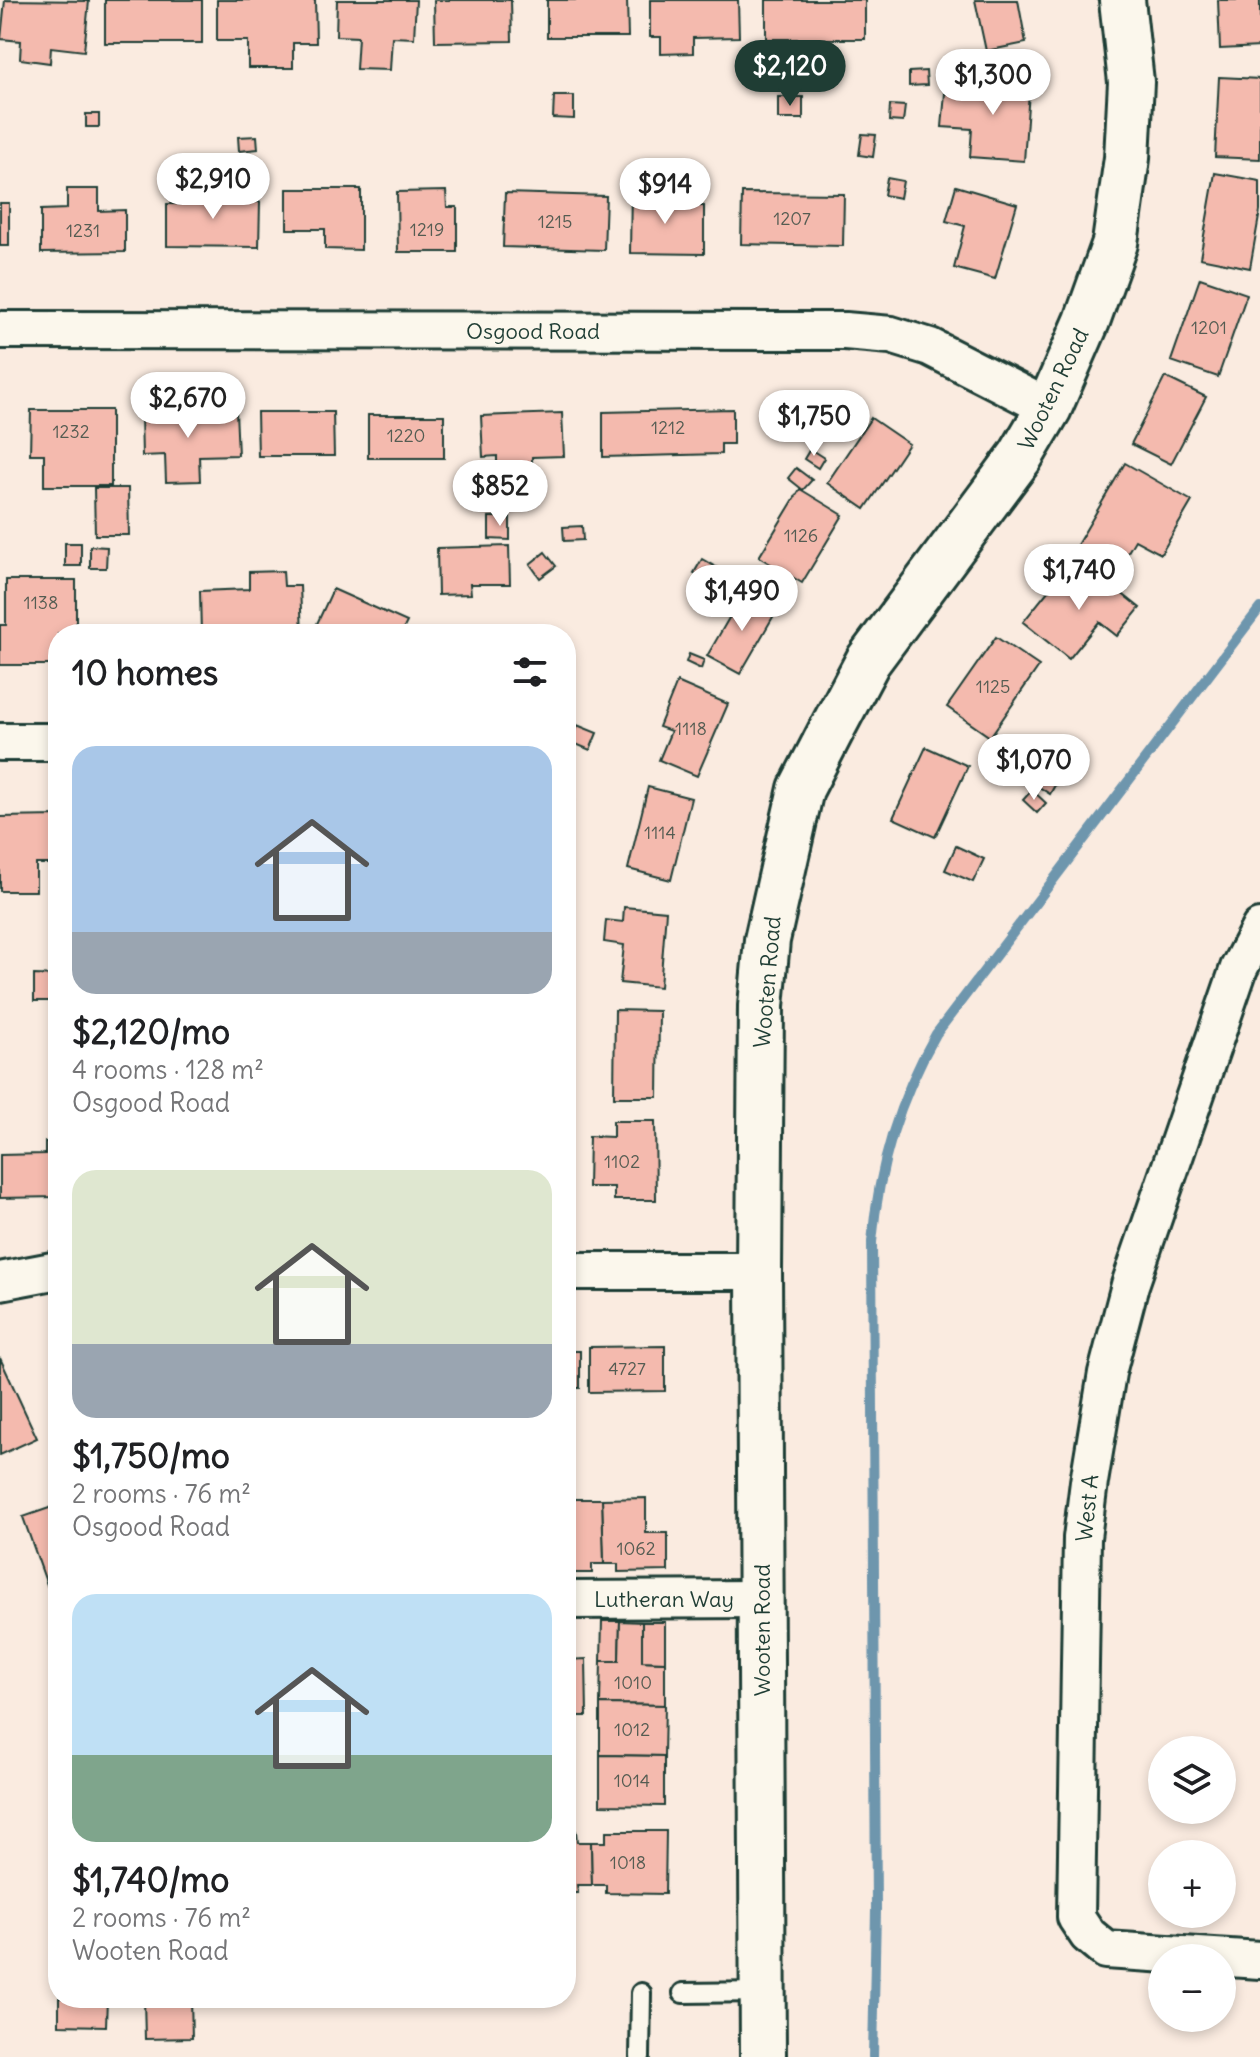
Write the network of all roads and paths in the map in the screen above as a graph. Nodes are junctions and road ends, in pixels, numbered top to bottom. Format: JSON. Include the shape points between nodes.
{"nodes":[{"id":1,"x":1122,"y":0,"type":"edge"},
{"id":2,"x":0,"y":330,"type":"edge"},
{"id":3,"x":1049,"y":408,"type":"junction"},
{"id":4,"x":0,"y":742,"type":"edge"},
{"id":5,"x":48,"y":742,"type":"edge"},
{"id":6,"x":1260,"y":928,"type":"edge"},
{"id":7,"x":576,"y":1271,"type":"edge"},
{"id":8,"x":759,"y":1271,"type":"junction"},
{"id":9,"x":48,"y":1272,"type":"edge"},
{"id":10,"x":0,"y":1281,"type":"edge"},
{"id":11,"x":762,"y":1599,"type":"junction"},
{"id":12,"x":576,"y":1600,"type":"edge"},
{"id":13,"x":1260,"y":1960,"type":"edge"},
{"id":14,"x":763,"y":1992,"type":"junction"},
{"id":15,"x":641,"y":1993,"type":"dead end"},
{"id":16,"x":683,"y":1993,"type":"dead end"},
{"id":17,"x":640,"y":2057,"type":"edge"},
{"id":18,"x":763,"y":2057,"type":"edge"}],
"edges":[{"from":1,"to":3,"type":"street","name":"Wooten Road","via":[[1131,82],[1115,243]]},
{"from":2,"to":3,"type":"street","name":"Osgood Road","via":[[845,331],[891,335],[930,347]]},
{"from":3,"to":8,"type":"street","name":"Wooten Road","via":[[1020,457],[868,661],[801,789],[767,940],[761,1006]]},
{"from":4,"to":5,"type":"street"},
{"from":6,"to":13,"type":"street","name":"West A","via":[[1239,968],[1135,1269],[1107,1373],[1082,1538],[1076,1917],[1106,1950]]},
{"from":7,"to":8,"type":"street"},
{"from":8,"to":11,"type":"street","name":"Wooten Road"},
{"from":9,"to":10,"type":"street"},
{"from":11,"to":12,"type":"street","name":"Lutheran Way"},
{"from":11,"to":14,"type":"street","name":"Wooten Road"},
{"from":14,"to":16,"type":"lane"},
{"from":14,"to":18,"type":"street","name":"Wooten Road"},
{"from":15,"to":17,"type":"lane"}]}
